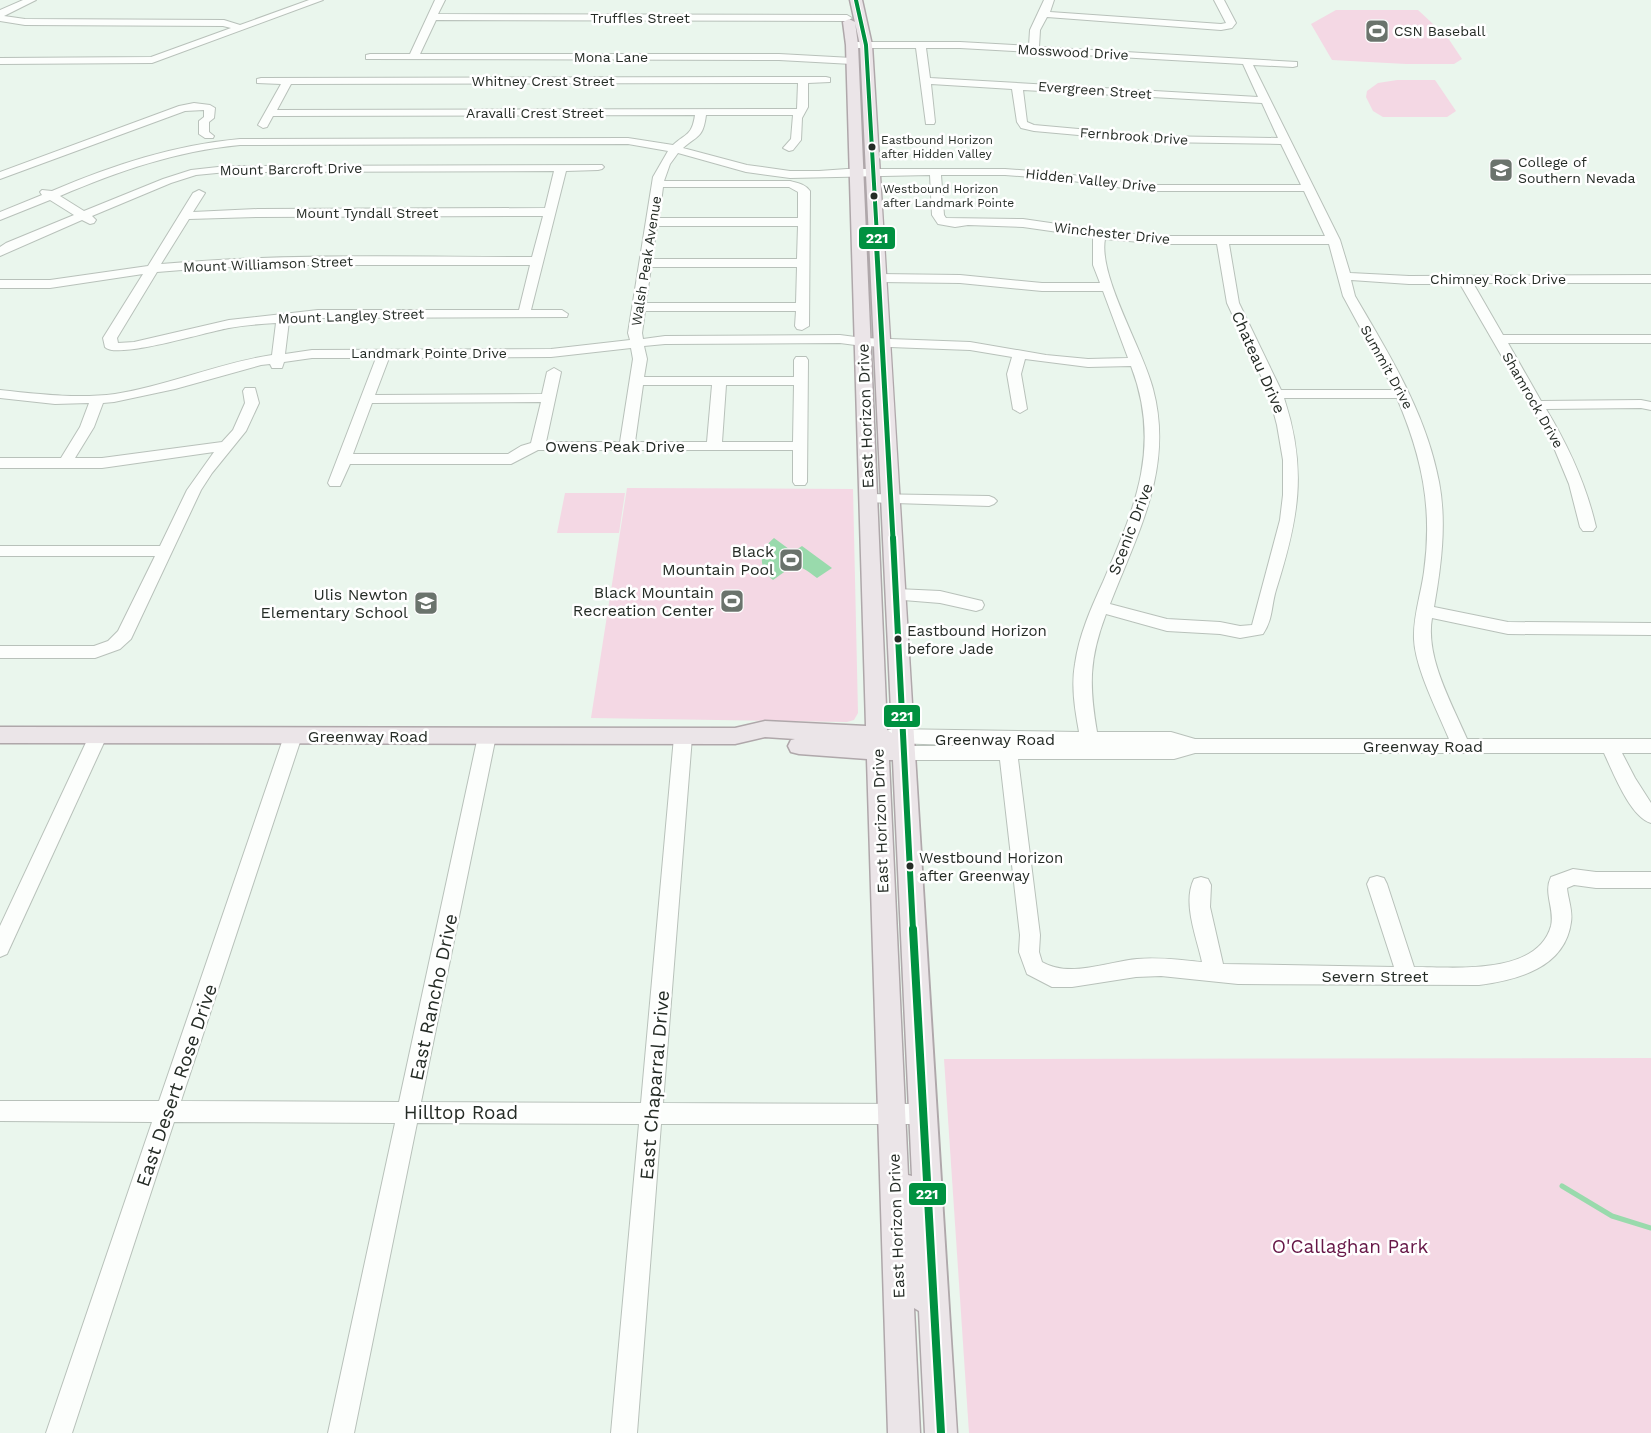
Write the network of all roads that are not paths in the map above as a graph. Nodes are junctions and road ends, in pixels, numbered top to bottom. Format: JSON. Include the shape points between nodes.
{"nodes":[{"id":1,"x":31,"y":0,"type":"edge"},
{"id":2,"x":318,"y":0,"type":"edge"},
{"id":3,"x":440,"y":0,"type":"edge"},
{"id":4,"x":842,"y":0,"type":"edge"},
{"id":5,"x":856,"y":0,"type":"edge"},
{"id":6,"x":1049,"y":0,"type":"edge"},
{"id":7,"x":1219,"y":0,"type":"edge"},
{"id":8,"x":1044,"y":14,"type":"junction"},
{"id":9,"x":0,"y":16,"type":"edge"},
{"id":10,"x":432,"y":17,"type":"junction"},
{"id":11,"x":848,"y":18,"type":"junction"},
{"id":12,"x":240,"y":28,"type":"junction"},
{"id":13,"x":920,"y":45,"type":"junction"},
{"id":14,"x":1034,"y":49,"type":"junction"},
{"id":15,"x":857,"y":50,"type":"junction"},
{"id":16,"x":370,"y":57,"type":"dead end"},
{"id":17,"x":414,"y":57,"type":"junction"},
{"id":18,"x":0,"y":61,"type":"edge"},
{"id":19,"x":1247,"y":62,"type":"junction"},
{"id":20,"x":1293,"y":64,"type":"dead end"},
{"id":21,"x":803,"y":80,"type":"junction"},
{"id":22,"x":826,"y":80,"type":"dead end"},
{"id":23,"x":261,"y":81,"type":"dead end"},
{"id":24,"x":288,"y":81,"type":"junction"},
{"id":25,"x":925,"y":82,"type":"junction"},
{"id":26,"x":1017,"y":86,"type":"junction"},
{"id":27,"x":1265,"y":100,"type":"junction"},
{"id":28,"x":801,"y":112,"type":"junction"},
{"id":29,"x":270,"y":113,"type":"junction"},
{"id":30,"x":696,"y":113,"type":"junction"},
{"id":31,"x":930,"y":122,"type":"dead end"},
{"id":32,"x":263,"y":125,"type":"dead end"},
{"id":33,"x":365,"y":135,"type":"junction"},
{"id":34,"x":209,"y":140,"type":"junction"},
{"id":35,"x":1285,"y":141,"type":"junction"},
{"id":36,"x":681,"y":144,"type":"junction"},
{"id":37,"x":789,"y":148,"type":"dead end"},
{"id":38,"x":561,"y":167,"type":"junction"},
{"id":39,"x":598,"y":167,"type":"dead end"},
{"id":40,"x":935,"y":171,"type":"junction"},
{"id":41,"x":859,"y":172,"type":"junction"},
{"id":42,"x":0,"y":176,"type":"edge"},
{"id":43,"x":658,"y":184,"type":"junction"},
{"id":44,"x":1308,"y":188,"type":"junction"},
{"id":45,"x":49,"y":194,"type":"junction"},
{"id":46,"x":199,"y":194,"type":"dead end"},
{"id":47,"x":0,"y":209,"type":"edge"},
{"id":48,"x":550,"y":212,"type":"junction"},
{"id":49,"x":0,"y":216,"type":"edge"},
{"id":50,"x":185,"y":216,"type":"junction"},
{"id":51,"x":87,"y":218,"type":"junction"},
{"id":52,"x":652,"y":222,"type":"junction"},
{"id":53,"x":804,"y":222,"type":"junction"},
{"id":54,"x":1100,"y":234,"type":"junction"},
{"id":55,"x":1222,"y":240,"type":"junction"},
{"id":56,"x":1334,"y":240,"type":"junction"},
{"id":57,"x":0,"y":252,"type":"edge"},
{"id":58,"x":538,"y":261,"type":"junction"},
{"id":59,"x":646,"y":263,"type":"junction"},
{"id":60,"x":803,"y":263,"type":"junction"},
{"id":61,"x":152,"y":269,"type":"junction"},
{"id":62,"x":1345,"y":276,"type":"junction"},
{"id":63,"x":879,"y":278,"type":"junction"},
{"id":64,"x":1464,"y":279,"type":"junction"},
{"id":65,"x":1651,"y":279,"type":"edge"},
{"id":66,"x":0,"y":284,"type":"edge"},
{"id":67,"x":1108,"y":287,"type":"junction"},
{"id":68,"x":639,"y":307,"type":"junction"},
{"id":69,"x":802,"y":308,"type":"junction"},
{"id":70,"x":524,"y":314,"type":"junction"},
{"id":71,"x":562,"y":314,"type":"dead end"},
{"id":72,"x":283,"y":317,"type":"junction"},
{"id":73,"x":802,"y":326,"type":"dead end"},
{"id":74,"x":1499,"y":339,"type":"junction"},
{"id":75,"x":1651,"y":340,"type":"edge"},
{"id":76,"x":863,"y":342,"type":"junction"},
{"id":77,"x":883,"y":342,"type":"junction"},
{"id":78,"x":637,"y":345,"type":"junction"},
{"id":79,"x":1020,"y":354,"type":"junction"},
{"id":80,"x":382,"y":357,"type":"junction"},
{"id":81,"x":801,"y":360,"type":"dead end"},
{"id":82,"x":277,"y":361,"type":"junction"},
{"id":83,"x":1138,"y":362,"type":"junction"},
{"id":84,"x":554,"y":372,"type":"dead end"},
{"id":85,"x":636,"y":381,"type":"junction"},
{"id":86,"x":719,"y":381,"type":"junction"},
{"id":87,"x":801,"y":381,"type":"junction"},
{"id":88,"x":250,"y":391,"type":"dead end"},
{"id":89,"x":0,"y":394,"type":"edge"},
{"id":90,"x":1275,"y":394,"type":"junction"},
{"id":91,"x":1404,"y":394,"type":"junction"},
{"id":92,"x":548,"y":398,"type":"junction"},
{"id":93,"x":367,"y":399,"type":"junction"},
{"id":94,"x":96,"y":403,"type":"junction"},
{"id":95,"x":0,"y":404,"type":"edge"},
{"id":96,"x":1537,"y":406,"type":"junction"},
{"id":97,"x":1651,"y":406,"type":"edge"},
{"id":98,"x":1020,"y":409,"type":"dead end"},
{"id":99,"x":227,"y":446,"type":"junction"},
{"id":100,"x":538,"y":446,"type":"junction"},
{"id":101,"x":627,"y":446,"type":"junction"},
{"id":102,"x":714,"y":446,"type":"junction"},
{"id":103,"x":800,"y":446,"type":"junction"},
{"id":104,"x":344,"y":459,"type":"junction"},
{"id":105,"x":0,"y":462,"type":"edge"},
{"id":106,"x":65,"y":463,"type":"junction"},
{"id":107,"x":800,"y":482,"type":"dead end"},
{"id":108,"x":335,"y":483,"type":"dead end"},
{"id":109,"x":868,"y":499,"type":"junction"},
{"id":110,"x":890,"y":501,"type":"junction"},
{"id":111,"x":989,"y":501,"type":"dead end"},
{"id":112,"x":1588,"y":527,"type":"dead end"},
{"id":113,"x":0,"y":551,"type":"edge"},
{"id":114,"x":164,"y":551,"type":"junction"},
{"id":115,"x":896,"y":595,"type":"junction"},
{"id":116,"x":976,"y":605,"type":"dead end"},
{"id":117,"x":1100,"y":607,"type":"junction"},
{"id":118,"x":1425,"y":611,"type":"junction"},
{"id":119,"x":1651,"y":629,"type":"edge"},
{"id":120,"x":0,"y":652,"type":"edge"},
{"id":121,"x":0,"y":735,"type":"edge"},
{"id":122,"x":98,"y":736,"type":"junction"},
{"id":123,"x":293,"y":736,"type":"junction"},
{"id":124,"x":487,"y":736,"type":"junction"},
{"id":125,"x":683,"y":736,"type":"junction"},
{"id":126,"x":1089,"y":739,"type":"junction"},
{"id":127,"x":890,"y":745,"type":"junction"},
{"id":128,"x":1007,"y":746,"type":"junction"},
{"id":129,"x":1195,"y":746,"type":"junction"},
{"id":130,"x":1461,"y":746,"type":"junction"},
{"id":131,"x":1610,"y":746,"type":"junction"},
{"id":132,"x":1651,"y":746,"type":"edge"},
{"id":133,"x":1651,"y":816,"type":"edge"},
{"id":134,"x":1651,"y":880,"type":"edge"},
{"id":135,"x":1377,"y":884,"type":"dead end"},
{"id":136,"x":1201,"y":885,"type":"dead end"},
{"id":137,"x":0,"y":948,"type":"edge"},
{"id":138,"x":1215,"y":974,"type":"junction"},
{"id":139,"x":1407,"y":976,"type":"junction"},
{"id":140,"x":0,"y":1111,"type":"edge"},
{"id":141,"x":167,"y":1112,"type":"junction"},
{"id":142,"x":409,"y":1112,"type":"junction"},
{"id":143,"x":651,"y":1114,"type":"junction"},
{"id":144,"x":892,"y":1114,"type":"junction"},
{"id":145,"x":923,"y":1114,"type":"junction"},
{"id":146,"x":934,"y":1314,"type":"junction"},
{"id":147,"x":58,"y":1433,"type":"edge"},
{"id":148,"x":341,"y":1433,"type":"edge"},
{"id":149,"x":624,"y":1433,"type":"edge"},
{"id":150,"x":904,"y":1433,"type":"edge"},
{"id":151,"x":941,"y":1433,"type":"edge"}],
"edges":[{"from":1,"to":9,"type":"street"},
{"from":2,"to":12,"type":"street"},
{"from":3,"to":10,"type":"street"},
{"from":4,"to":11,"type":"main road","name":"East Horizon Drive"},
{"from":5,"to":15,"type":"main road","name":"East Horizon Drive"},
{"from":6,"to":8,"type":"street"},
{"from":7,"to":8,"type":"street","via":[[1231,23],[1229,26]]},
{"from":8,"to":14,"type":"street","via":[[1035,30]]},
{"from":9,"to":12,"type":"street","via":[[25,22],[224,22]]},
{"from":10,"to":11,"type":"street","name":"Truffles Street"},
{"from":10,"to":17,"type":"street"},
{"from":11,"to":15,"type":"main road","name":"East Horizon Drive"},
{"from":12,"to":18,"type":"street","via":[[152,60]]},
{"from":13,"to":14,"type":"street","name":"Mosswood Drive"},
{"from":13,"to":15,"type":"street","name":"Mosswood Drive"},
{"from":13,"to":25,"type":"street"},
{"from":14,"to":19,"type":"street","name":"Mosswood Drive"},
{"from":15,"to":17,"type":"street","name":"Mona Lane","via":[[779,57]]},
{"from":15,"to":41,"type":"main road","name":"East Horizon Drive"},
{"from":15,"to":41,"type":"main road","name":"East Horizon Drive","via":[[868,89]]},
{"from":16,"to":17,"type":"street","name":"Mona Lane"},
{"from":19,"to":20,"type":"street","name":"Mosswood Drive"},
{"from":19,"to":27,"type":"street","name":"Summit Drive"},
{"from":21,"to":22,"type":"street","name":"Whitney Crest Street"},
{"from":21,"to":24,"type":"street","name":"Whitney Crest Street"},
{"from":21,"to":28,"type":"street"},
{"from":23,"to":24,"type":"street","name":"Whitney Crest Street"},
{"from":24,"to":29,"type":"street"},
{"from":25,"to":26,"type":"street","name":"Evergreen Street"},
{"from":25,"to":31,"type":"street"},
{"from":26,"to":27,"type":"street","name":"Evergreen Street"},
{"from":26,"to":35,"type":"street","name":"Fernbrook Drive","via":[[1022,122],[1034,128],[1156,140]]},
{"from":27,"to":35,"type":"street","name":"Summit Drive"},
{"from":28,"to":30,"type":"street","name":"Aravalli Crest Street"},
{"from":28,"to":37,"type":"street","via":[[797,118],[796,140]]},
{"from":29,"to":32,"type":"street"},
{"from":29,"to":33,"type":"street","name":"Aravalli Crest Street"},
{"from":30,"to":33,"type":"street","name":"Aravalli Crest Street"},
{"from":30,"to":36,"type":"street","name":"Walsh Peak Avenue","via":[[697,131]]},
{"from":33,"to":34,"type":"street","via":[[240,142]]},
{"from":33,"to":36,"type":"street","via":[[617,135],[658,138]]},
{"from":33,"to":38,"type":"street","name":"Mount Barcroft Drive"},
{"from":33,"to":51,"type":"street","name":"Mount Barcroft Drive","via":[[227,169],[196,172],[167,180]]},
{"from":34,"to":42,"type":"street","via":[[204,134],[204,121],[209,118],[210,108],[194,106]]},
{"from":34,"to":45,"type":"street","via":[[132,163]]},
{"from":35,"to":44,"type":"street","name":"Summit Drive"},
{"from":36,"to":41,"type":"street","via":[[762,164]]},
{"from":36,"to":43,"type":"street","name":"Walsh Peak Avenue","via":[[663,167]]},
{"from":38,"to":39,"type":"street","name":"Mount Barcroft Drive"},
{"from":38,"to":48,"type":"street"},
{"from":40,"to":41,"type":"street","name":"Hidden Valley Drive"},
{"from":40,"to":44,"type":"street","name":"Hidden Valley Drive","via":[[1030,173],[1145,188]]},
{"from":40,"to":54,"type":"street","name":"Winchester Drive","via":[[938,215],[942,221],[1015,223]]},
{"from":41,"to":63,"type":"main road","name":"East Horizon Drive"},
{"from":41,"to":76,"type":"main road","name":"East Horizon Drive"},
{"from":43,"to":52,"type":"street","name":"Walsh Peak Avenue"},
{"from":43,"to":53,"type":"street","via":[[790,184],[804,191]]},
{"from":44,"to":56,"type":"street","name":"Summit Drive"},
{"from":45,"to":47,"type":"street"},
{"from":45,"to":49,"type":"street"},
{"from":45,"to":51,"type":"street"},
{"from":46,"to":50,"type":"street"},
{"from":48,"to":50,"type":"street","name":"Mount Tyndall Street"},
{"from":48,"to":58,"type":"street"},
{"from":50,"to":61,"type":"street"},
{"from":51,"to":57,"type":"street","name":"Mount Barcroft Drive"},
{"from":52,"to":53,"type":"street"},
{"from":52,"to":59,"type":"street","name":"Walsh Peak Avenue"},
{"from":53,"to":60,"type":"street"},
{"from":54,"to":55,"type":"street","name":"Winchester Drive","via":[[1154,240]]},
{"from":54,"to":67,"type":"street","name":"Scenic Drive","via":[[1097,256]]},
{"from":55,"to":56,"type":"street","name":"Winchester Drive"},
{"from":55,"to":90,"type":"street","name":"Chateau Drive","via":[[1227,253],[1228,285],[1233,304]]},
{"from":56,"to":62,"type":"street","name":"Summit Drive"},
{"from":58,"to":61,"type":"street","name":"Mount Williamson Street","via":[[290,261]]},
{"from":58,"to":70,"type":"street"},
{"from":59,"to":60,"type":"street"},
{"from":59,"to":68,"type":"street","name":"Walsh Peak Avenue"},
{"from":60,"to":69,"type":"street"},
{"from":61,"to":66,"type":"street","name":"Mount Williamson Street","via":[[50,284]]},
{"from":61,"to":72,"type":"street","name":"Mount Langley Street","via":[[110,338],[112,347],[134,346],[229,324]]},
{"from":62,"to":64,"type":"street","name":"Chimney Rock Drive"},
{"from":62,"to":91,"type":"street","name":"Summit Drive","via":[[1353,306]]},
{"from":63,"to":67,"type":"street","via":[[960,279],[1042,287]]},
{"from":63,"to":77,"type":"main road","name":"East Horizon Drive"},
{"from":64,"to":65,"type":"street","name":"Chimney Rock Drive"},
{"from":64,"to":74,"type":"street","name":"Shamrock Drive"},
{"from":67,"to":83,"type":"street","name":"Scenic Drive"},
{"from":68,"to":69,"type":"street"},
{"from":68,"to":78,"type":"street","name":"Walsh Peak Avenue","via":[[635,333]]},
{"from":69,"to":73,"type":"street"},
{"from":70,"to":71,"type":"street","name":"Mount Langley Street"},
{"from":70,"to":72,"type":"street","name":"Mount Langley Street","via":[[318,314]]},
{"from":72,"to":82,"type":"street"},
{"from":74,"to":75,"type":"street"},
{"from":74,"to":96,"type":"street","name":"Shamrock Drive"},
{"from":76,"to":77,"type":"street","name":"Landmark Pointe Drive"},
{"from":76,"to":78,"type":"street","name":"Landmark Pointe Drive","via":[[665,340]]},
{"from":76,"to":109,"type":"main road","name":"East Horizon Drive"},
{"from":77,"to":79,"type":"street","name":"Landmark Pointe Drive","via":[[955,345]]},
{"from":77,"to":110,"type":"main road","name":"East Horizon Drive"},
{"from":78,"to":80,"type":"street","name":"Landmark Pointe Drive","via":[[557,359]]},
{"from":78,"to":85,"type":"street","name":"Walsh Peak Avenue","via":[[640,359]]},
{"from":79,"to":83,"type":"street","name":"Landmark Pointe Drive","via":[[1088,363]]},
{"from":79,"to":98,"type":"street","via":[[1014,374]]},
{"from":80,"to":82,"type":"street","name":"Landmark Pointe Drive"},
{"from":80,"to":93,"type":"street"},
{"from":81,"to":87,"type":"street"},
{"from":82,"to":94,"type":"street","name":"Landmark Pointe Drive","via":[[183,391],[148,399]]},
{"from":83,"to":117,"type":"street","name":"Scenic Drive","via":[[1152,406],[1153,459],[1143,503]]},
{"from":84,"to":92,"type":"street"},
{"from":85,"to":86,"type":"street"},
{"from":85,"to":101,"type":"street","name":"Walsh Peak Avenue"},
{"from":86,"to":87,"type":"street"},
{"from":86,"to":102,"type":"street"},
{"from":87,"to":103,"type":"street"},
{"from":88,"to":99,"type":"street","via":[[252,403],[239,431]]},
{"from":89,"to":94,"type":"street","name":"Landmark Pointe Drive"},
{"from":90,"to":91,"type":"street"},
{"from":90,"to":117,"type":"street","name":"Chateau Drive","via":[[1286,432],[1290,498],[1284,538],[1265,602],[1264,620],[1257,630],[1240,632],[1167,625]]},
{"from":91,"to":118,"type":"street","name":"Summit Drive","via":[[1425,452],[1434,502],[1434,548]]},
{"from":92,"to":93,"type":"street"},
{"from":92,"to":100,"type":"street"},
{"from":93,"to":104,"type":"street"},
{"from":94,"to":95,"type":"street","name":"Landmark Pointe Drive","via":[[35,408]]},
{"from":94,"to":106,"type":"street","via":[[87,427]]},
{"from":96,"to":97,"type":"street"},
{"from":96,"to":112,"type":"street","name":"Shamrock Drive","via":[[1570,466]]},
{"from":99,"to":106,"type":"street","via":[[102,463]]},
{"from":99,"to":114,"type":"street","via":[[194,490]]},
{"from":100,"to":101,"type":"street","name":"Owens Peak Drive"},
{"from":100,"to":104,"type":"street","name":"Owens Peak Drive","via":[[526,449],[511,459]]},
{"from":101,"to":102,"type":"street","name":"Owens Peak Drive"},
{"from":102,"to":103,"type":"street","name":"Owens Peak Drive"},
{"from":103,"to":107,"type":"street"},
{"from":104,"to":108,"type":"street"},
{"from":105,"to":106,"type":"street"},
{"from":109,"to":110,"type":"street"},
{"from":109,"to":127,"type":"main road","name":"East Horizon Drive"},
{"from":110,"to":111,"type":"street"},
{"from":110,"to":115,"type":"main road","name":"East Horizon Drive"},
{"from":113,"to":114,"type":"street"},
{"from":114,"to":120,"type":"street","via":[[125,635],[114,645],[95,652]]},
{"from":115,"to":116,"type":"street","via":[[940,596]]},
{"from":115,"to":127,"type":"main road","name":"East Horizon Drive"},
{"from":117,"to":126,"type":"street","name":"Scenic Drive","via":[[1090,632],[1082,676]]},
{"from":118,"to":119,"type":"street","via":[[1508,628]]},
{"from":118,"to":130,"type":"street","name":"Summit Drive","via":[[1422,641],[1425,656]]},
{"from":121,"to":122,"type":"main road","name":"Greenway Road"},
{"from":122,"to":123,"type":"main road","name":"Greenway Road"},
{"from":122,"to":137,"type":"street"},
{"from":123,"to":124,"type":"main road","name":"Greenway Road"},
{"from":123,"to":141,"type":"street","name":"East Desert Rose Drive"},
{"from":124,"to":125,"type":"main road","name":"Greenway Road"},
{"from":124,"to":142,"type":"street","name":"East Rancho Drive"},
{"from":125,"to":127,"type":"main road","name":"Greenway Road","via":[[735,736],[764,744]]},
{"from":125,"to":143,"type":"street","name":"East Chaparral Drive"},
{"from":126,"to":128,"type":"street","name":"Greenway Road"},
{"from":126,"to":129,"type":"street","name":"Greenway Road","via":[[1171,739]]},
{"from":127,"to":128,"type":"street","name":"Greenway Road"},
{"from":127,"to":144,"type":"main road","name":"East Horizon Drive"},
{"from":127,"to":145,"type":"main road","name":"East Horizon Drive","via":[[912,929]]},
{"from":128,"to":129,"type":"street","name":"Greenway Road","via":[[1174,752]]},
{"from":128,"to":138,"type":"street","name":"Severn Street","via":[[1030,935],[1029,952],[1034,968],[1052,978],[1161,967]]},
{"from":129,"to":130,"type":"street","name":"Greenway Road"},
{"from":130,"to":131,"type":"street","name":"Greenway Road"},
{"from":131,"to":132,"type":"street","name":"Greenway Road"},
{"from":131,"to":133,"type":"street","via":[[1639,804]]},
{"from":134,"to":139,"type":"street","name":"Severn Street","via":[[1572,877],[1558,883],[1561,925],[1549,950],[1528,965],[1508,973]]},
{"from":135,"to":139,"type":"street"},
{"from":136,"to":138,"type":"street","via":[[1200,907]]},
{"from":138,"to":139,"type":"street","name":"Severn Street"},
{"from":140,"to":141,"type":"street","name":"Hilltop Road"},
{"from":141,"to":142,"type":"street","name":"Hilltop Road"},
{"from":141,"to":147,"type":"street","name":"East Desert Rose Drive"},
{"from":142,"to":143,"type":"street","name":"Hilltop Road"},
{"from":142,"to":148,"type":"street","name":"East Rancho Drive"},
{"from":143,"to":144,"type":"street","name":"Hilltop Road"},
{"from":143,"to":149,"type":"street","name":"East Chaparral Drive"},
{"from":144,"to":145,"type":"street","name":"Hilltop Road"},
{"from":144,"to":146,"type":"main road","via":[[900,1116],[906,1126],[914,1254],[923,1294]]},
{"from":144,"to":150,"type":"main road","name":"East Horizon Drive"},
{"from":145,"to":146,"type":"main road","name":"East Horizon Drive"},
{"from":146,"to":151,"type":"main road","name":"East Horizon Drive"}]}
